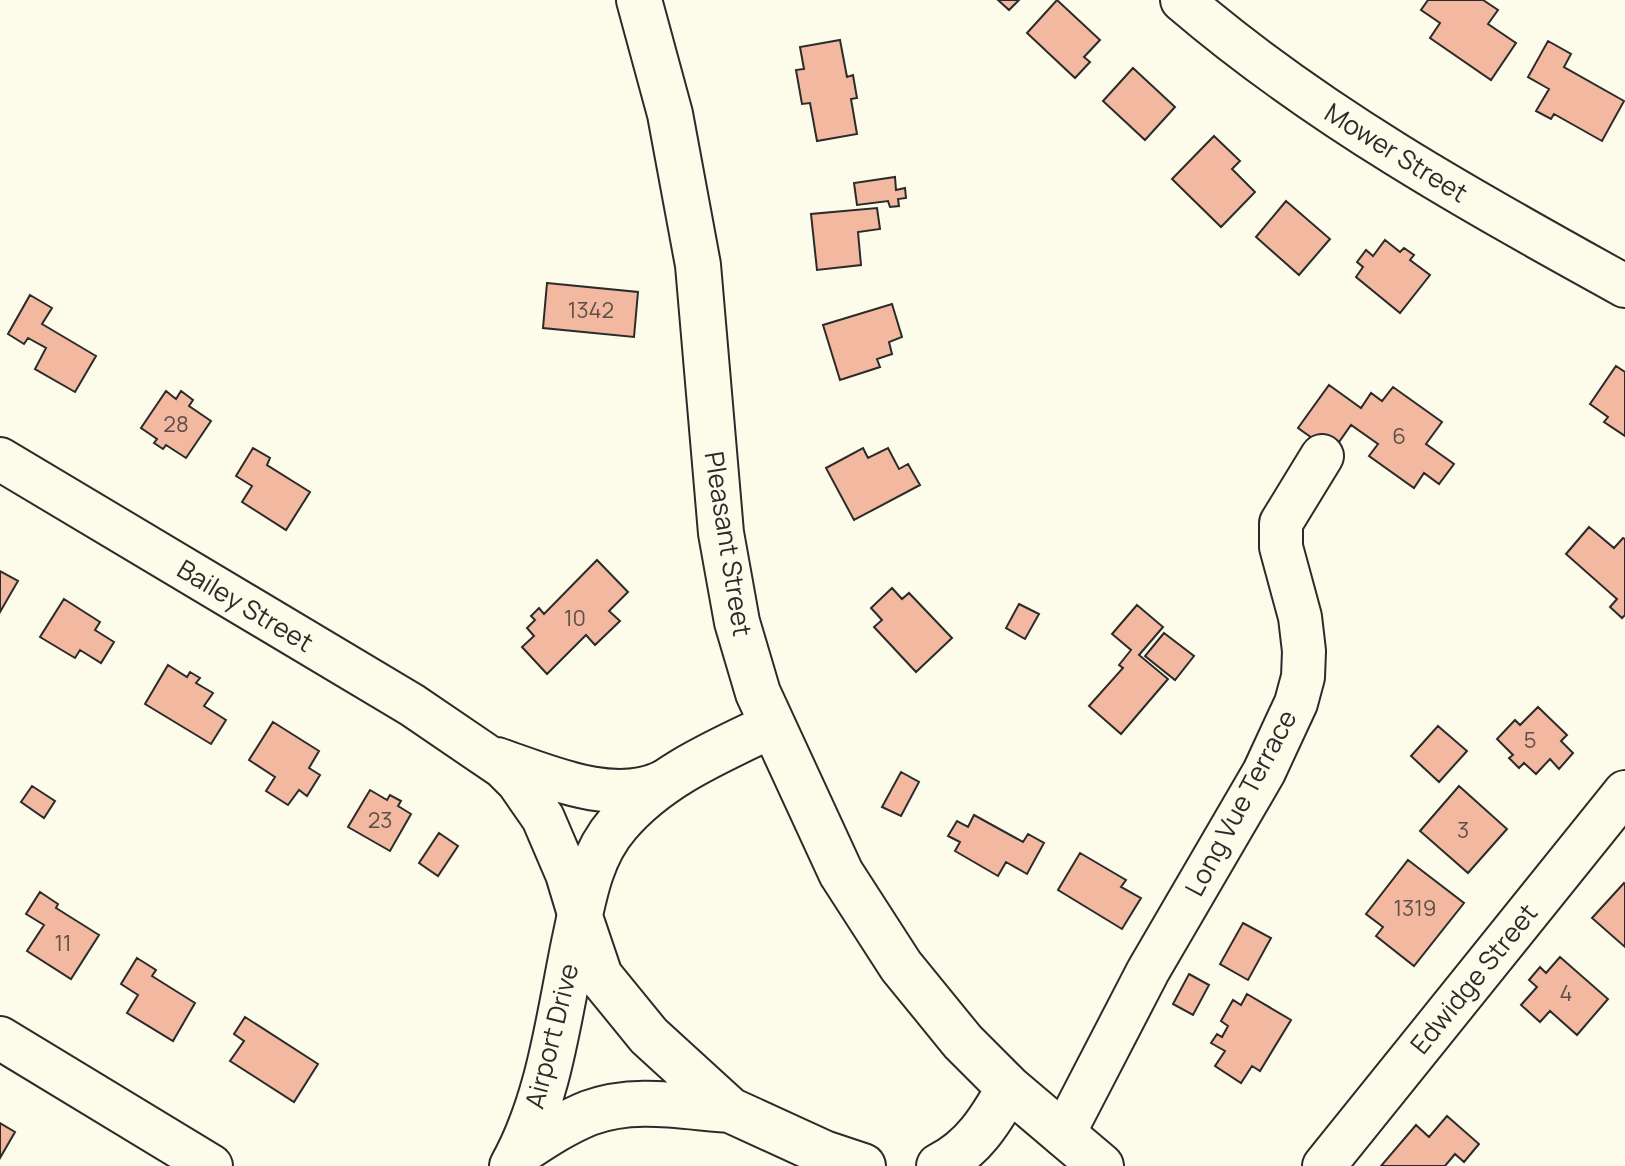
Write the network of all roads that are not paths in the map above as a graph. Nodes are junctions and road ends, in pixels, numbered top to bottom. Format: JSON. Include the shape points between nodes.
{"nodes":[{"id":1,"x":639,"y":0,"type":"edge"},
{"id":2,"x":1182,"y":0,"type":"edge"},
{"id":3,"x":1625,"y":286,"type":"edge"},
{"id":4,"x":1322,"y":456,"type":"dead end"},
{"id":5,"x":0,"y":459,"type":"edge"},
{"id":6,"x":771,"y":726,"type":"junction"},
{"id":7,"x":488,"y":756,"type":"junction"},
{"id":8,"x":665,"y":781,"type":"junction"},
{"id":9,"x":1625,"y":792,"type":"edge"},
{"id":10,"x":580,"y":917,"type":"junction"},
{"id":11,"x":0,"y":1038,"type":"edge"},
{"id":12,"x":1009,"y":1088,"type":"junction"},
{"id":13,"x":730,"y":1110,"type":"junction"},
{"id":14,"x":1063,"y":1135,"type":"junction"},
{"id":15,"x":516,"y":1160,"type":"edge"},
{"id":16,"x":211,"y":1166,"type":"edge"},
{"id":17,"x":863,"y":1166,"type":"edge"},
{"id":18,"x":939,"y":1166,"type":"edge"},
{"id":19,"x":1101,"y":1166,"type":"edge"},
{"id":20,"x":1324,"y":1166,"type":"edge"}],
"edges":[{"from":1,"to":6,"type":"main road","name":"Pleasant Street","via":[[670,114],[698,265],[728,576],[746,655]]},
{"from":2,"to":3,"type":"street","name":"Mower Street","via":[[1344,122]]},
{"from":4,"to":14,"type":"street","name":"Long Vue Terrace","via":[[1281,523],[1281,547],[1304,651],[1296,703],[1264,772],[1148,971]]},
{"from":5,"to":7,"type":"street","name":"Bailey Street","via":[[412,705]]},
{"from":6,"to":8,"type":"main road","name":"Bailey Street"},
{"from":6,"to":12,"type":"main road","name":"Pleasant Street","via":[[841,873],[870,920],[935,1010]]},
{"from":7,"to":8,"type":"street","name":"Bailey Street","via":[[602,790],[636,791]]},
{"from":7,"to":10,"type":"street","name":"Bailey Street","via":[[518,782],[543,818]]},
{"from":8,"to":10,"type":"main road","name":"Airport Drive","via":[[606,839]]},
{"from":9,"to":20,"type":"street","name":"Edwidge Street"},
{"from":10,"to":13,"type":"main road","name":"Airport Drive","via":[[600,976],[649,1036]]},
{"from":10,"to":15,"type":"main road","name":"Airport Drive","via":[[539,1099]]},
{"from":11,"to":16,"type":"street"},
{"from":12,"to":14,"type":"main road","name":"Pleasant Street"},
{"from":12,"to":18,"type":"main road","via":[[973,1142]]},
{"from":13,"to":15,"type":"main road","name":"Airport Drive","via":[[651,1104],[604,1108],[563,1125]]},
{"from":13,"to":17,"type":"main road","name":"Airport Drive"},
{"from":14,"to":19,"type":"main road","name":"Pleasant Street"}]}
